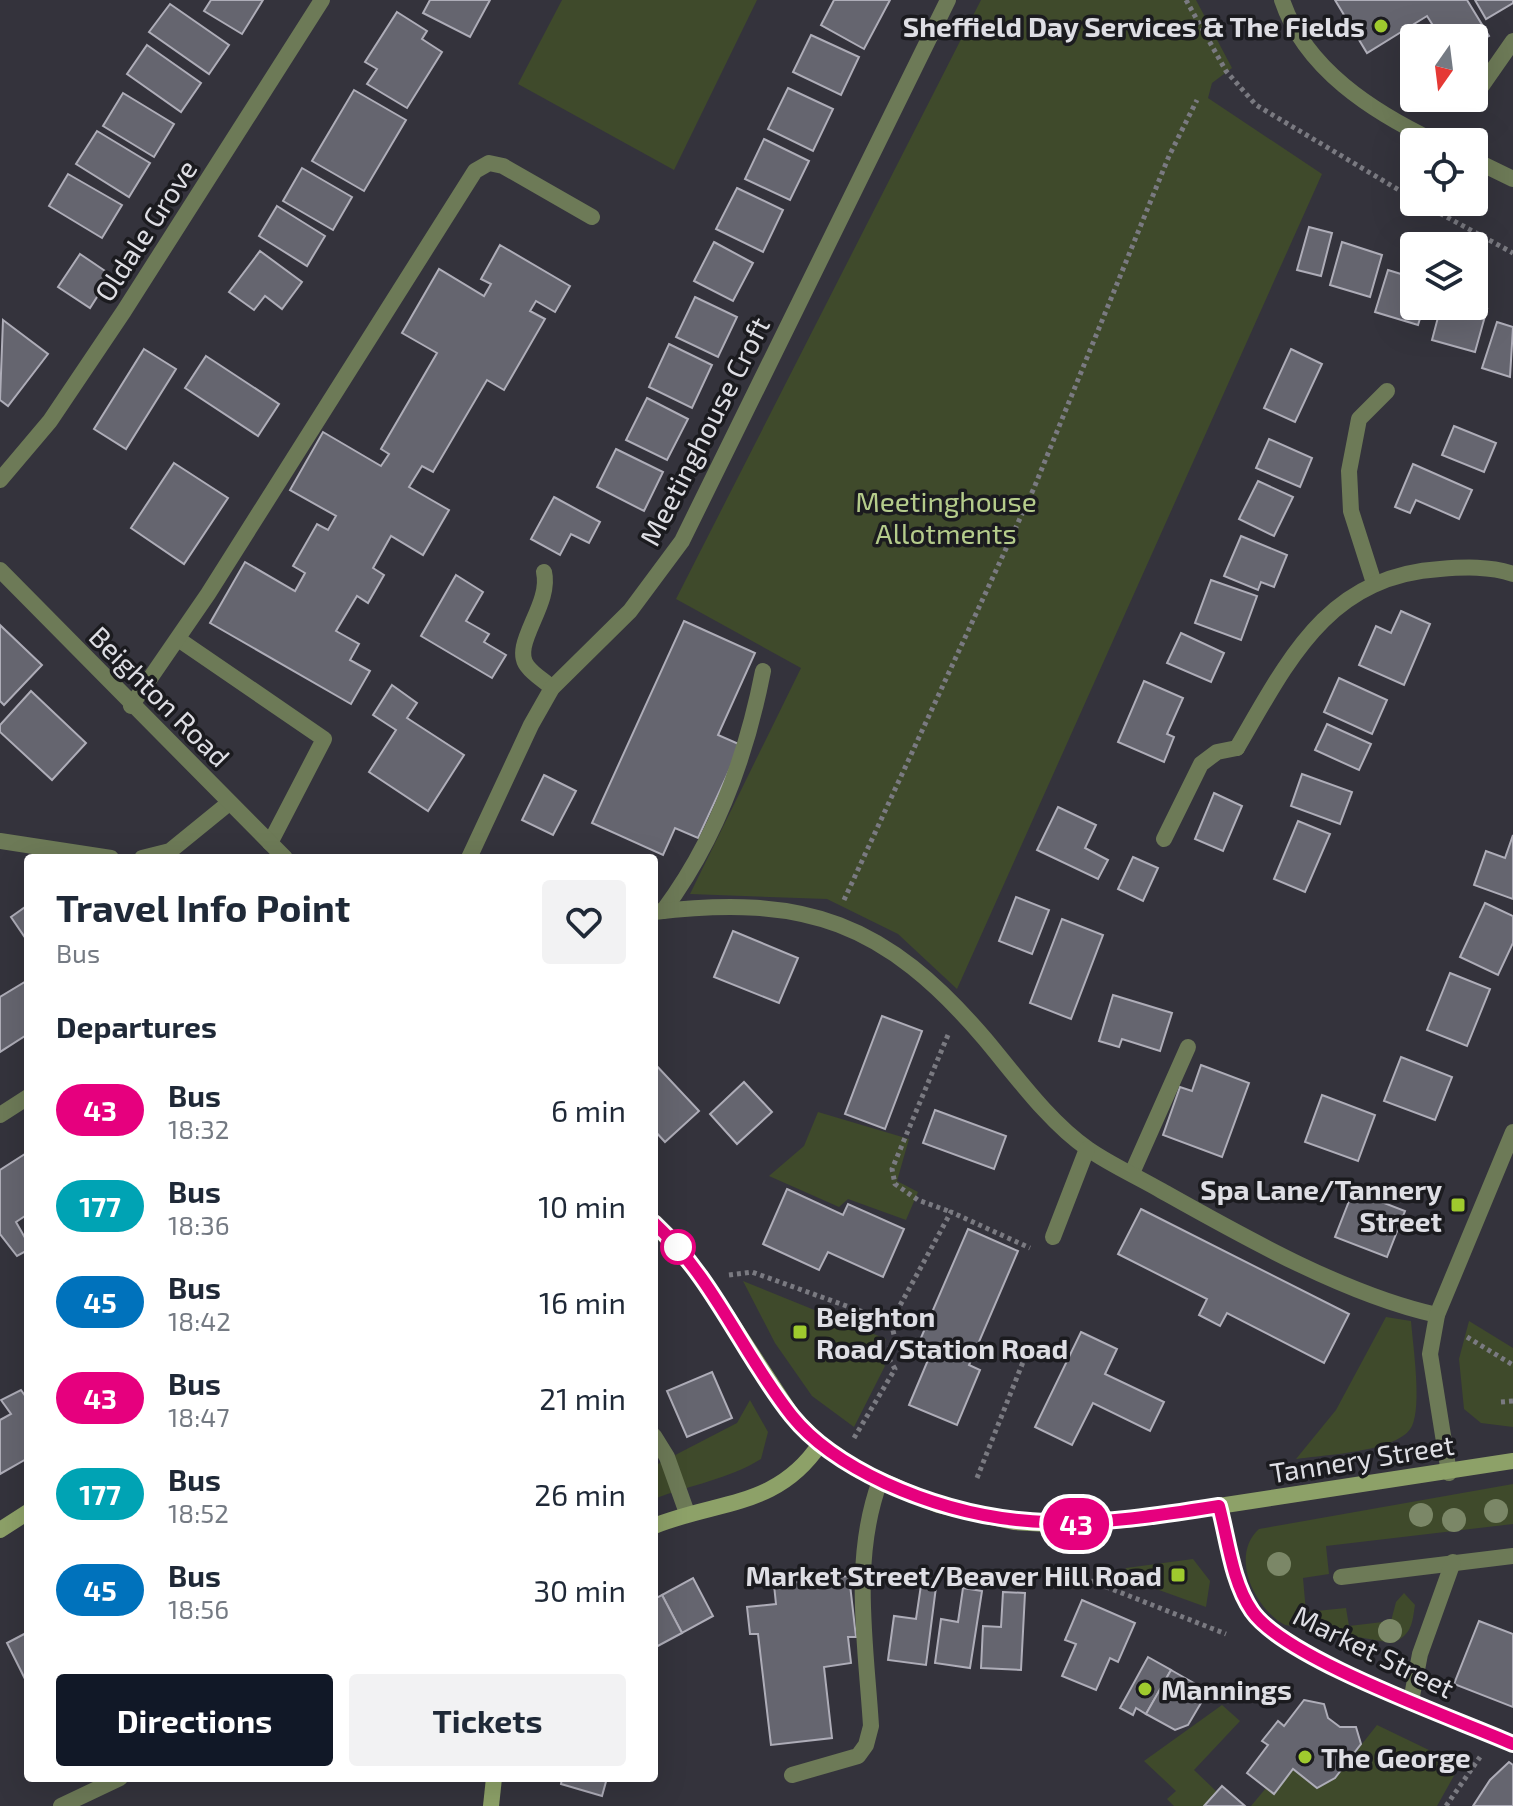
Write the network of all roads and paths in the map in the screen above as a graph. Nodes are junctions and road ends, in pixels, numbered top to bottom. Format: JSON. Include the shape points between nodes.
{"nodes":[{"id":1,"x":322,"y":0,"type":"edge"},
{"id":2,"x":948,"y":0,"type":"edge"},
{"id":3,"x":1186,"y":0,"type":"edge"},
{"id":4,"x":1282,"y":0,"type":"edge"},
{"id":5,"x":1513,"y":41,"type":"edge"},
{"id":6,"x":1488,"y":77,"type":"edge"},
{"id":7,"x":1197,"y":100,"type":"dead end"},
{"id":8,"x":1413,"y":128,"type":"edge"},
{"id":9,"x":1488,"y":167,"type":"edge"},
{"id":10,"x":1513,"y":179,"type":"edge"},
{"id":11,"x":1400,"y":191,"type":"edge"},
{"id":12,"x":1445,"y":216,"type":"edge"},
{"id":13,"x":592,"y":217,"type":"dead end"},
{"id":14,"x":1513,"y":253,"type":"edge"},
{"id":15,"x":1387,"y":391,"type":"dead end"},
{"id":16,"x":0,"y":480,"type":"edge"},
{"id":17,"x":0,"y":570,"type":"edge"},
{"id":18,"x":544,"y":572,"type":"dead end"},
{"id":19,"x":1513,"y":574,"type":"edge"},
{"id":20,"x":1374,"y":583,"type":"junction"},
{"id":21,"x":178,"y":639,"type":"junction"},
{"id":22,"x":763,"y":671,"type":"dead end"},
{"id":23,"x":552,"y":688,"type":"junction"},
{"id":24,"x":131,"y":706,"type":"junction"},
{"id":25,"x":229,"y":803,"type":"junction"},
{"id":26,"x":1164,"y":839,"type":"dead end"},
{"id":27,"x":0,"y":841,"type":"edge"},
{"id":28,"x":270,"y":843,"type":"junction"},
{"id":29,"x":85,"y":854,"type":"edge"},
{"id":30,"x":158,"y":854,"type":"edge"},
{"id":31,"x":281,"y":854,"type":"edge"},
{"id":32,"x":471,"y":854,"type":"edge"},
{"id":33,"x":659,"y":912,"type":"edge"},
{"id":34,"x":836,"y":922,"type":"junction"},
{"id":35,"x":966,"y":1017,"type":"junction"},
{"id":36,"x":1188,"y":1047,"type":"dead end"},
{"id":37,"x":24,"y":1100,"type":"edge"},
{"id":38,"x":0,"y":1115,"type":"edge"},
{"id":39,"x":1513,"y":1132,"type":"edge"},
{"id":40,"x":1087,"y":1149,"type":"junction"},
{"id":41,"x":1132,"y":1173,"type":"junction"},
{"id":42,"x":951,"y":1212,"type":"junction"},
{"id":43,"x":658,"y":1228,"type":"edge"},
{"id":44,"x":1053,"y":1237,"type":"joint"},
{"id":45,"x":702,"y":1278,"type":"junction"},
{"id":46,"x":1437,"y":1315,"type":"junction"},
{"id":47,"x":891,"y":1322,"type":"junction"},
{"id":48,"x":1467,"y":1337,"type":"dead end"},
{"id":49,"x":1025,"y":1357,"type":"dead end"},
{"id":50,"x":1513,"y":1365,"type":"edge"},
{"id":51,"x":1513,"y":1401,"type":"edge"},
{"id":52,"x":1501,"y":1402,"type":"dead end"},
{"id":53,"x":658,"y":1442,"type":"edge"},
{"id":54,"x":820,"y":1444,"type":"junction"},
{"id":55,"x":841,"y":1458,"type":"junction"},
{"id":56,"x":1513,"y":1461,"type":"edge"},
{"id":57,"x":1449,"y":1473,"type":"junction"},
{"id":58,"x":977,"y":1478,"type":"dead end"},
{"id":59,"x":880,"y":1481,"type":"junction"},
{"id":60,"x":1219,"y":1506,"type":"junction"},
{"id":61,"x":687,"y":1513,"type":"junction"},
{"id":62,"x":24,"y":1515,"type":"edge"},
{"id":63,"x":658,"y":1524,"type":"edge"},
{"id":64,"x":0,"y":1530,"type":"edge"},
{"id":65,"x":1513,"y":1556,"type":"edge"},
{"id":66,"x":1453,"y":1562,"type":"junction"},
{"id":67,"x":1076,"y":1575,"type":"dead end"},
{"id":68,"x":1341,"y":1577,"type":"dead end"},
{"id":69,"x":1226,"y":1634,"type":"dead end"},
{"id":70,"x":1411,"y":1701,"type":"junction"},
{"id":71,"x":1492,"y":1735,"type":"junction"},
{"id":72,"x":1513,"y":1744,"type":"edge"},
{"id":73,"x":792,"y":1775,"type":"dead end"},
{"id":74,"x":112,"y":1782,"type":"edge"},
{"id":75,"x":494,"y":1782,"type":"edge"},
{"id":76,"x":61,"y":1806,"type":"edge"},
{"id":77,"x":491,"y":1806,"type":"edge"},
{"id":78,"x":1446,"y":1806,"type":"edge"}],
"edges":[{"from":1,"to":16,"type":"street","name":"Oldale Grove","via":[[67,397]]},
{"from":2,"to":23,"type":"street","name":"Meetinghouse Croft","via":[[682,541],[630,611]]},
{"from":3,"to":11,"type":"path","via":[[1226,71],[1256,105]]},
{"from":4,"to":8,"type":"street","via":[[1291,28],[1335,81]]},
{"from":5,"to":6,"type":"street"},
{"from":7,"to":34,"type":"path","via":[[1169,156],[1034,488]]},
{"from":9,"to":10,"type":"street"},
{"from":12,"to":14,"type":"path"},
{"from":13,"to":21,"type":"street","via":[[503,166],[489,163],[475,171]]},
{"from":15,"to":20,"type":"street","via":[[1359,419],[1349,471],[1351,511]]},
{"from":17,"to":24,"type":"street","name":"Beighton Road"},
{"from":18,"to":23,"type":"street","via":[[547,586],[522,658]]},
{"from":19,"to":20,"type":"street","via":[[1468,567],[1421,570]]},
{"from":20,"to":26,"type":"street","via":[[1321,619],[1284,666],[1237,748],[1217,752],[1201,764]]},
{"from":21,"to":24,"type":"street"},
{"from":21,"to":28,"type":"street","via":[[324,739]]},
{"from":22,"to":33,"type":"street","via":[[745,751],[709,840]]},
{"from":23,"to":32,"type":"street","name":"Meetinghouse Croft"},
{"from":24,"to":25,"type":"street","name":"Beighton Road"},
{"from":25,"to":28,"type":"street","name":"Beighton Road"},
{"from":25,"to":30,"type":"street","via":[[170,851]]},
{"from":27,"to":29,"type":"street"},
{"from":28,"to":31,"type":"street","name":"Beighton Road"},
{"from":33,"to":34,"type":"street","via":[[752,907]]},
{"from":34,"to":35,"type":"street","via":[[885,947]]},
{"from":35,"to":40,"type":"street"},
{"from":35,"to":42,"type":"path","via":[[944,1040],[892,1169],[895,1184],[918,1200]]},
{"from":36,"to":41,"type":"street"},
{"from":37,"to":38,"type":"street"},
{"from":39,"to":46,"type":"street"},
{"from":40,"to":41,"type":"street"},
{"from":40,"to":44,"type":"street"},
{"from":41,"to":46,"type":"street","via":[[1358,1290],[1397,1307]]},
{"from":42,"to":44,"type":"path","via":[[1028,1249]]},
{"from":42,"to":47,"type":"path"},
{"from":43,"to":45,"type":"main road"},
{"from":45,"to":47,"type":"path","via":[[752,1272]]},
{"from":45,"to":54,"type":"main road","via":[[793,1417]]},
{"from":46,"to":57,"type":"street","via":[[1431,1374]]},
{"from":47,"to":55,"type":"path","via":[[895,1339],[886,1354],[895,1369]]},
{"from":48,"to":50,"type":"path"},
{"from":49,"to":58,"type":"path"},
{"from":51,"to":52,"type":"path"},
{"from":53,"to":61,"type":"street"},
{"from":54,"to":55,"type":"main road"},
{"from":54,"to":61,"type":"main road","via":[[789,1481],[763,1494]]},
{"from":55,"to":59,"type":"main road"},
{"from":56,"to":57,"type":"main road","name":"Tannery Street"},
{"from":57,"to":60,"type":"main road","name":"Tannery Street"},
{"from":59,"to":60,"type":"main road","via":[[938,1505],[1014,1522],[1079,1524]]},
{"from":59,"to":73,"type":"street","via":[[865,1536],[862,1575],[871,1726],[866,1745],[858,1756]]},
{"from":60,"to":70,"type":"street","name":"Market Street","via":[[1238,1583],[1252,1612],[1312,1655]]},
{"from":61,"to":63,"type":"main road"},
{"from":62,"to":64,"type":"main road"},
{"from":65,"to":66,"type":"street"},
{"from":66,"to":68,"type":"street"},
{"from":66,"to":70,"type":"street","via":[[1420,1654]]},
{"from":67,"to":69,"type":"path"},
{"from":70,"to":71,"type":"street","name":"Market Street"},
{"from":71,"to":72,"type":"street","name":"Market Street"},
{"from":71,"to":78,"type":"path"},
{"from":74,"to":76,"type":"street"},
{"from":75,"to":77,"type":"main road"}]}
